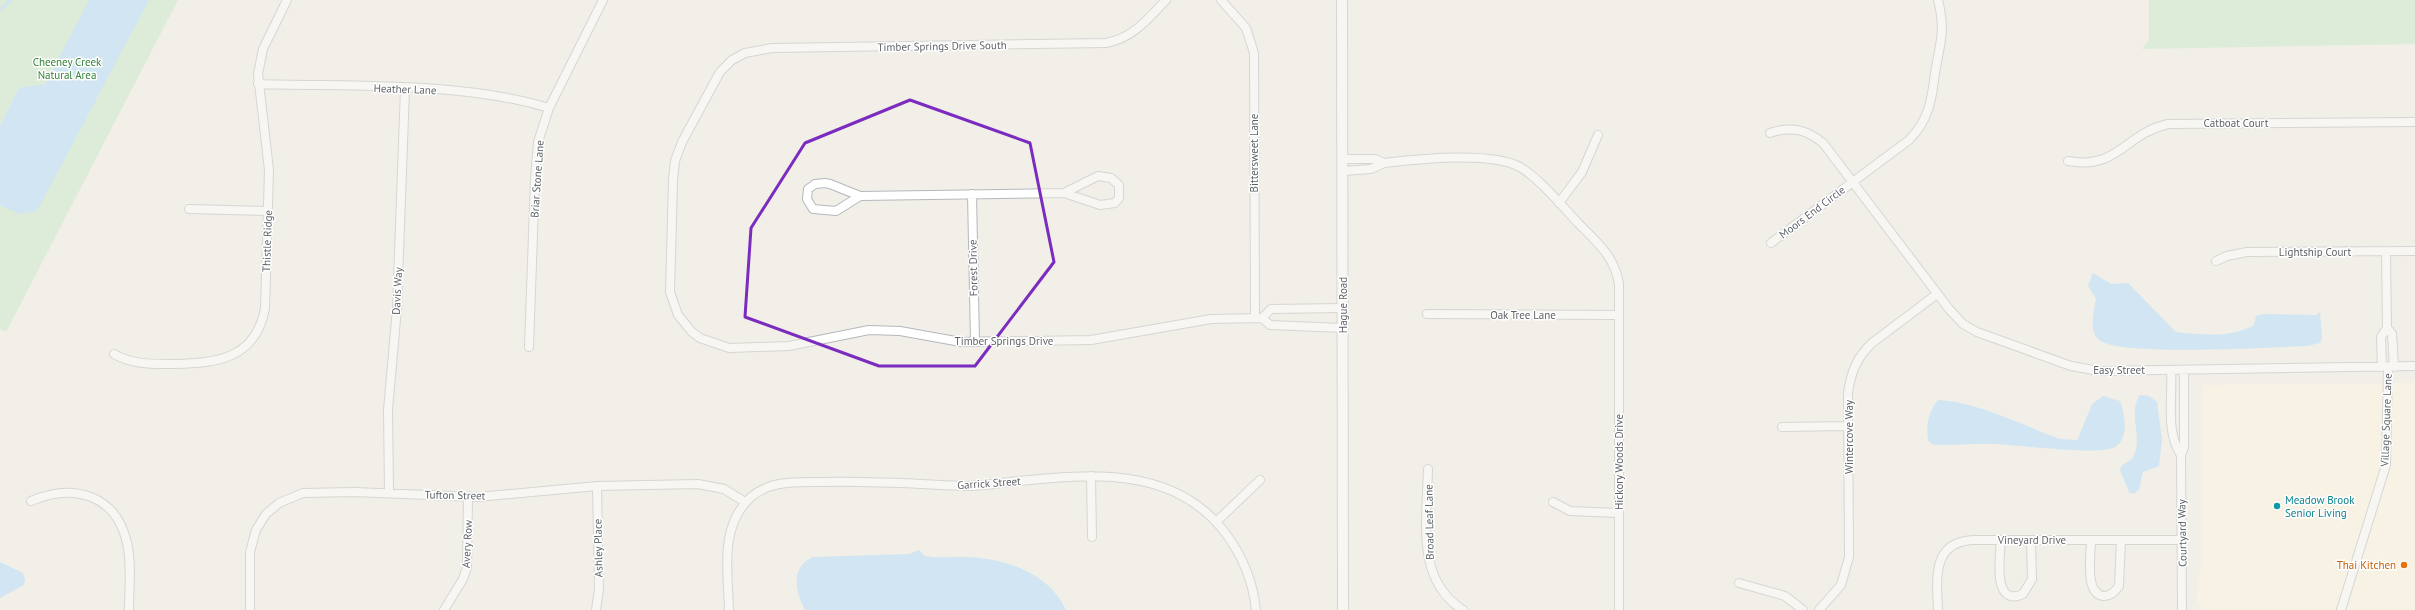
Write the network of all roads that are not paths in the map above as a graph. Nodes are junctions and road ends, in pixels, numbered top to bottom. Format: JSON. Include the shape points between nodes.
{"nodes":[{"id":1,"x":287,"y":0,"type":"edge"},
{"id":2,"x":603,"y":0,"type":"edge"},
{"id":3,"x":1166,"y":0,"type":"edge"},
{"id":4,"x":1220,"y":0,"type":"edge"},
{"id":5,"x":1342,"y":0,"type":"edge"},
{"id":6,"x":1938,"y":0,"type":"edge"},
{"id":7,"x":258,"y":84,"type":"junction"},
{"id":8,"x":405,"y":89,"type":"junction"},
{"id":9,"x":549,"y":108,"type":"junction"},
{"id":10,"x":2415,"y":122,"type":"edge"},
{"id":11,"x":1770,"y":133,"type":"dead end"},
{"id":12,"x":1598,"y":135,"type":"dead end"},
{"id":13,"x":1343,"y":159,"type":"junction"},
{"id":14,"x":2068,"y":161,"type":"dead end"},
{"id":15,"x":1384,"y":163,"type":"junction"},
{"id":16,"x":1343,"y":171,"type":"junction"},
{"id":17,"x":1853,"y":181,"type":"junction"},
{"id":18,"x":1064,"y":193,"type":"junction"},
{"id":19,"x":972,"y":194,"type":"junction"},
{"id":20,"x":860,"y":196,"type":"junction"},
{"id":21,"x":1559,"y":203,"type":"junction"},
{"id":22,"x":189,"y":209,"type":"dead end"},
{"id":23,"x":268,"y":212,"type":"junction"},
{"id":24,"x":1771,"y":243,"type":"dead end"},
{"id":25,"x":2415,"y":252,"type":"edge"},
{"id":26,"x":2386,"y":253,"type":"junction"},
{"id":27,"x":2216,"y":261,"type":"dead end"},
{"id":28,"x":1937,"y":294,"type":"junction"},
{"id":29,"x":1343,"y":308,"type":"junction"},
{"id":30,"x":1427,"y":314,"type":"dead end"},
{"id":31,"x":1619,"y":315,"type":"junction"},
{"id":32,"x":1258,"y":317,"type":"junction"},
{"id":33,"x":683,"y":323,"type":"joint"},
{"id":34,"x":1343,"y":328,"type":"junction"},
{"id":35,"x":2387,"y":328,"type":"junction"},
{"id":36,"x":975,"y":342,"type":"junction"},
{"id":37,"x":529,"y":347,"type":"dead end"},
{"id":38,"x":114,"y":354,"type":"dead end"},
{"id":39,"x":2415,"y":366,"type":"edge"},
{"id":40,"x":2388,"y":367,"type":"junction"},
{"id":41,"x":2171,"y":370,"type":"junction"},
{"id":42,"x":2184,"y":370,"type":"junction"},
{"id":43,"x":1848,"y":426,"type":"junction"},
{"id":44,"x":1782,"y":427,"type":"dead end"},
{"id":45,"x":2180,"y":455,"type":"junction"},
{"id":46,"x":1428,"y":469,"type":"dead end"},
{"id":47,"x":1091,"y":476,"type":"junction"},
{"id":48,"x":1260,"y":480,"type":"dead end"},
{"id":49,"x":597,"y":486,"type":"junction"},
{"id":50,"x":389,"y":493,"type":"junction"},
{"id":51,"x":468,"y":496,"type":"junction"},
{"id":52,"x":31,"y":501,"type":"dead end"},
{"id":53,"x":746,"y":502,"type":"junction"},
{"id":54,"x":1553,"y":502,"type":"dead end"},
{"id":55,"x":1618,"y":512,"type":"junction"},
{"id":56,"x":1216,"y":522,"type":"junction"},
{"id":57,"x":1092,"y":537,"type":"dead end"},
{"id":58,"x":2000,"y":540,"type":"junction"},
{"id":59,"x":2032,"y":540,"type":"junction"},
{"id":60,"x":2091,"y":540,"type":"junction"},
{"id":61,"x":2121,"y":540,"type":"junction"},
{"id":62,"x":2182,"y":540,"type":"junction"},
{"id":63,"x":1739,"y":583,"type":"dead end"},
{"id":64,"x":129,"y":610,"type":"edge"},
{"id":65,"x":250,"y":610,"type":"edge"},
{"id":66,"x":444,"y":610,"type":"edge"},
{"id":67,"x":596,"y":610,"type":"edge"},
{"id":68,"x":729,"y":610,"type":"edge"},
{"id":69,"x":1256,"y":610,"type":"edge"},
{"id":70,"x":1343,"y":610,"type":"edge"},
{"id":71,"x":1462,"y":610,"type":"edge"},
{"id":72,"x":1619,"y":610,"type":"edge"},
{"id":73,"x":1803,"y":610,"type":"edge"},
{"id":74,"x":1819,"y":610,"type":"edge"},
{"id":75,"x":1938,"y":610,"type":"edge"},
{"id":76,"x":2182,"y":610,"type":"edge"},
{"id":77,"x":2341,"y":610,"type":"edge"}],
"edges":[{"from":1,"to":7,"type":"street","name":"Thistle Ridge","via":[[263,50],[258,66]]},
{"from":2,"to":9,"type":"street","name":"Briar Stone Lane"},
{"from":3,"to":33,"type":"street","name":"Timber Springs Drive South","via":[[1137,30],[1119,40],[1106,43],[760,49],[732,60],[714,80],[678,152],[672,180],[670,292],[674,307]]},
{"from":4,"to":32,"type":"street","name":"Bittersweet Lane","via":[[1246,28],[1254,53]]},
{"from":5,"to":13,"type":"street","name":"Hague Road"},
{"from":6,"to":17,"type":"street","name":"Moors End Circle","via":[[1943,33],[1934,96],[1928,114],[1909,140]]},
{"from":7,"to":8,"type":"street","name":"Heather Lane"},
{"from":7,"to":23,"type":"street","name":"Thistle Ridge","via":[[269,170]]},
{"from":8,"to":9,"type":"street","name":"Heather Lane","via":[[464,92]]},
{"from":8,"to":50,"type":"street","name":"Davis Way","via":[[397,308],[388,404]]},
{"from":9,"to":37,"type":"street","name":"Briar Stone Lane","via":[[536,156]]},
{"from":10,"to":14,"type":"street","name":"Catboat Court","via":[[2168,124],[2143,132],[2105,160],[2085,164]]},
{"from":11,"to":17,"type":"street","name":"Easy Street","via":[[1798,130],[1815,136]]},
{"from":12,"to":21,"type":"street","via":[[1582,172]]},
{"from":13,"to":15,"type":"street","via":[[1375,159]]},
{"from":13,"to":16,"type":"street","name":"Hague Road"},
{"from":15,"to":16,"type":"street","via":[[1370,169]]},
{"from":15,"to":21,"type":"street","name":"Hickory Woods Drive","via":[[1416,159],[1490,158],[1506,161],[1527,172]]},
{"from":16,"to":29,"type":"street","name":"Hague Road"},
{"from":17,"to":24,"type":"street","name":"Moors End Circle"},
{"from":17,"to":28,"type":"street","name":"Easy Street"},
{"from":18,"to":18,"type":"street","via":[[1106,206],[1115,204],[1120,195],[1116,181],[1104,176],[1092,177]]},
{"from":18,"to":19,"type":"street"},
{"from":19,"to":20,"type":"street"},
{"from":19,"to":36,"type":"street","name":"Forest Drive"},
{"from":20,"to":20,"type":"street","via":[[825,183],[811,186],[807,194],[809,205],[813,209],[827,212],[844,208]]},
{"from":21,"to":31,"type":"street","name":"Hickory Woods Drive","via":[[1611,258],[1619,284]]},
{"from":22,"to":23,"type":"street"},
{"from":23,"to":38,"type":"street","name":"Thistle Ridge","via":[[265,308],[258,330],[247,344],[225,359],[203,364],[143,364],[127,361]]},
{"from":25,"to":26,"type":"street","name":"Lightship Court"},
{"from":26,"to":27,"type":"street","name":"Lightship Court","via":[[2247,252]]},
{"from":26,"to":35,"type":"street"},
{"from":28,"to":41,"type":"street","name":"Easy Street","via":[[1967,327],[2071,366],[2099,371]]},
{"from":28,"to":43,"type":"street","name":"Wintercove Way","via":[[1863,351],[1852,372]]},
{"from":29,"to":32,"type":"street","name":"Timber Springs Drive","via":[[1271,309]]},
{"from":29,"to":34,"type":"street","name":"Hague Road"},
{"from":30,"to":31,"type":"street","name":"Oak Tree Lane"},
{"from":31,"to":55,"type":"street","name":"Hickory Woods Drive"},
{"from":32,"to":34,"type":"street","name":"Timber Springs Drive","via":[[1270,325]]},
{"from":32,"to":36,"type":"street","name":"Timber Springs Drive","via":[[1211,320],[1100,339]]},
{"from":33,"to":36,"type":"street","name":"Timber Springs Drive","via":[[700,338],[729,348],[789,346],[877,330],[900,331],[950,341]]},
{"from":34,"to":70,"type":"street","name":"Hague Road"},
{"from":35,"to":40,"type":"street","via":[[2392,334]]},
{"from":35,"to":40,"type":"street","via":[[2381,337]]},
{"from":39,"to":40,"type":"street","name":"Easy Street"},
{"from":40,"to":42,"type":"street","name":"Easy Street"},
{"from":40,"to":77,"type":"street","name":"Village Square Lane","via":[[2386,465]]},
{"from":41,"to":42,"type":"street","name":"Easy Street"},
{"from":41,"to":45,"type":"street","name":"Courtyard Way","via":[[2172,435],[2174,446]]},
{"from":42,"to":45,"type":"street","name":"Courtyard Way","via":[[2184,447]]},
{"from":43,"to":44,"type":"street"},
{"from":43,"to":74,"type":"street","name":"Wintercove Way","via":[[1849,557],[1841,585]]},
{"from":45,"to":62,"type":"street","name":"Courtyard Way"},
{"from":46,"to":71,"type":"street","name":"Broad Leaf Lane","via":[[1427,543],[1430,565],[1443,593]]},
{"from":47,"to":53,"type":"street","name":"Garrick Street","via":[[968,486],[856,481],[786,483],[760,491]]},
{"from":47,"to":56,"type":"street","name":"Garrick Street","via":[[1125,477],[1154,483],[1182,496]]},
{"from":47,"to":57,"type":"street"},
{"from":48,"to":56,"type":"street"},
{"from":49,"to":51,"type":"street","name":"Tufton Street"},
{"from":49,"to":53,"type":"street","name":"Tufton Street","via":[[709,485],[728,491]]},
{"from":49,"to":67,"type":"street","name":"Ashley Place","via":[[599,589]]},
{"from":50,"to":51,"type":"street","name":"Tufton Street"},
{"from":50,"to":65,"type":"street","name":"Tufton Street","via":[[308,493],[287,498],[273,508],[260,522],[251,543]]},
{"from":51,"to":66,"type":"street","name":"Avery Row","via":[[467,566],[463,579]]},
{"from":52,"to":64,"type":"street","via":[[53,493],[72,491],[89,495],[112,512],[123,528],[128,544]]},
{"from":53,"to":68,"type":"street","name":"Garrick Street","via":[[735,516],[729,531]]},
{"from":54,"to":55,"type":"street","via":[[1570,511]]},
{"from":55,"to":72,"type":"street","name":"Hickory Woods Drive"},
{"from":56,"to":69,"type":"street","name":"Garrick Street","via":[[1242,561]]},
{"from":58,"to":59,"type":"street","name":"Vineyard Drive"},
{"from":58,"to":59,"type":"street","via":[[2000,584],[2004,592],[2015,596],[2023,594],[2032,579]]},
{"from":58,"to":75,"type":"street","name":"Vineyard Drive","via":[[1967,540],[1953,545],[1945,552],[1938,566]]},
{"from":59,"to":60,"type":"street","name":"Vineyard Drive"},
{"from":60,"to":61,"type":"street","name":"Vineyard Drive"},
{"from":60,"to":61,"type":"street","via":[[2092,586],[2097,594],[2104,596],[2111,595],[2119,586]]},
{"from":61,"to":62,"type":"street","name":"Vineyard Drive"},
{"from":62,"to":76,"type":"street","name":"Courtyard Way"},
{"from":63,"to":73,"type":"street","via":[[1785,596]]}]}
